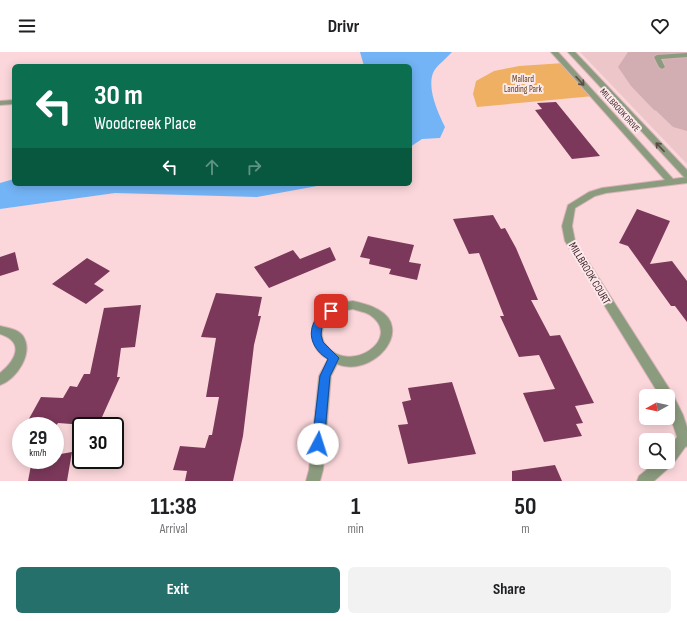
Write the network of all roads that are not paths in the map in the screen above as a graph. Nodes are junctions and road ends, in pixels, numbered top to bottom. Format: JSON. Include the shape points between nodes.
{"nodes":[{"id":1,"x":554,"y":52,"type":"edge"},
{"id":2,"x":571,"y":52,"type":"edge"},
{"id":3,"x":687,"y":55,"type":"edge"},
{"id":4,"x":662,"y":67,"type":"dead end"},
{"id":5,"x":12,"y":102,"type":"edge"},
{"id":6,"x":0,"y":103,"type":"edge"},
{"id":7,"x":687,"y":175,"type":"edge"},
{"id":8,"x":687,"y":180,"type":"edge"},
{"id":9,"x":671,"y":182,"type":"junction"},
{"id":10,"x":0,"y":330,"type":"edge"},
{"id":11,"x":334,"y":358,"type":"junction"},
{"id":12,"x":0,"y":380,"type":"edge"},
{"id":13,"x":663,"y":389,"type":"edge"},
{"id":14,"x":675,"y":411,"type":"edge"},
{"id":15,"x":685,"y":439,"type":"edge"},
{"id":16,"x":675,"y":451,"type":"edge"},
{"id":17,"x":658,"y":469,"type":"edge"},
{"id":18,"x":313,"y":481,"type":"edge"},
{"id":19,"x":644,"y":481,"type":"edge"}],
"edges":[{"from":1,"to":9,"type":"street","name":"MILLBROOK DRIVE","one_way":true},
{"from":7,"to":2,"type":"street","name":"MILLBROOK DRIVE","one_way":true},
{"from":3,"to":4,"type":"street","via":[[657,57]]},
{"from":5,"to":6,"type":"street"},
{"from":8,"to":9,"type":"street","name":"MILLBROOK COURT"},
{"from":9,"to":13,"type":"street","name":"MILLBROOK COURT","via":[[614,188],[592,194],[571,207],[567,226],[570,241]]},
{"from":10,"to":12,"type":"street","via":[[9,331],[17,336],[22,344],[17,364]]},
{"from":11,"to":11,"type":"street","via":[[345,361],[368,359],[384,346],[386,328],[375,312],[364,307],[341,307],[322,317],[316,335],[325,352]]},
{"from":11,"to":18,"type":"street","via":[[325,376]]},
{"from":14,"to":15,"type":"street","name":"MILLBROOK COURT"},
{"from":15,"to":16,"type":"street","name":"MILLBROOK COURT"},
{"from":17,"to":19,"type":"street"}]}
